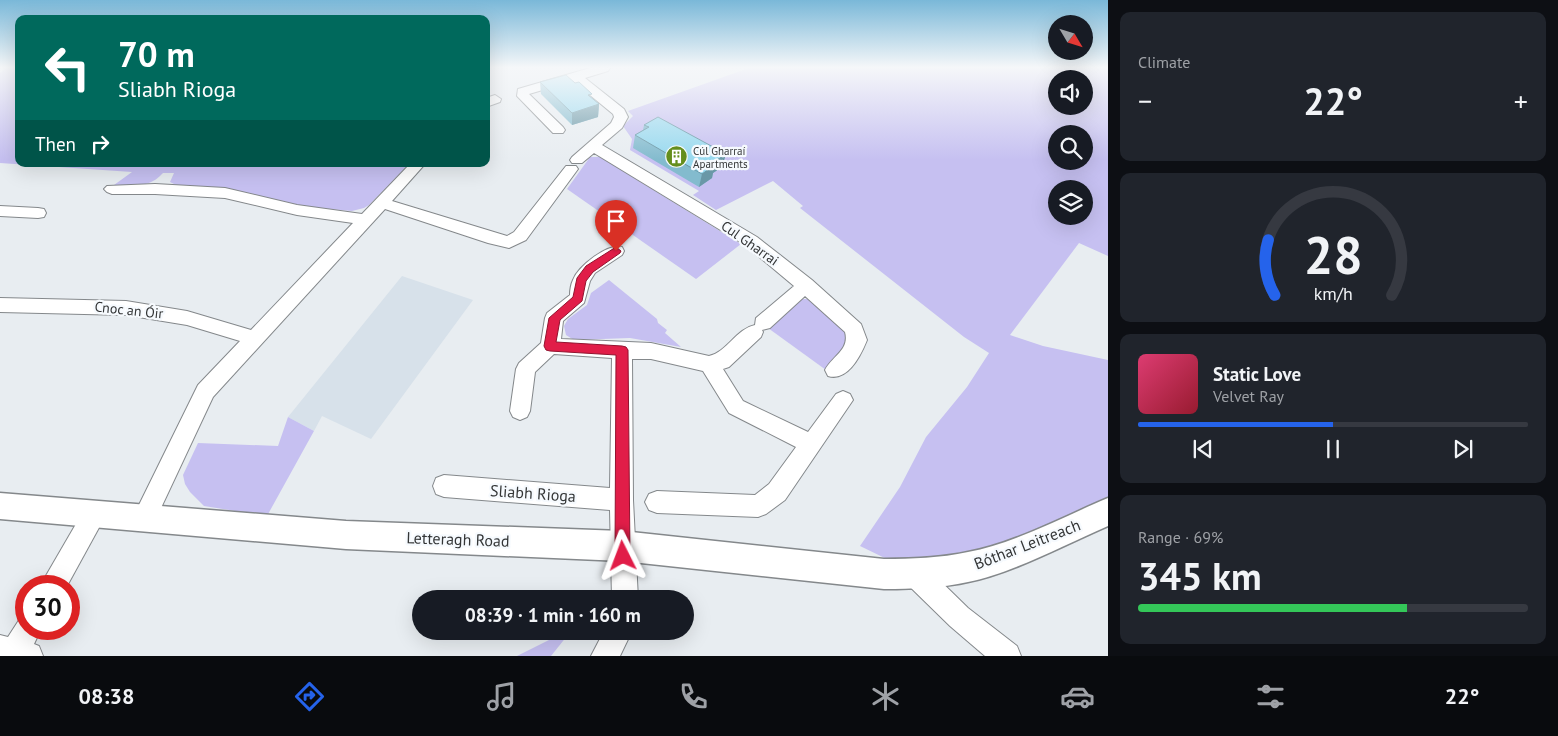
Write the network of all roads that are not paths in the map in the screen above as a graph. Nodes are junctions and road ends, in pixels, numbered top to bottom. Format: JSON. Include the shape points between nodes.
{"nodes":[{"id":1,"x":526,"y":99,"type":"edge"},
{"id":2,"x":602,"y":99,"type":"edge"},
{"id":3,"x":558,"y":130,"type":"dead end"},
{"id":4,"x":593,"y":146,"type":"junction"},
{"id":5,"x":415,"y":167,"type":"edge"},
{"id":6,"x":112,"y":189,"type":"dead end"},
{"id":7,"x":382,"y":203,"type":"junction"},
{"id":8,"x":0,"y":211,"type":"edge"},
{"id":9,"x":38,"y":213,"type":"dead end"},
{"id":10,"x":365,"y":220,"type":"junction"},
{"id":11,"x":616,"y":251,"type":"dead end"},
{"id":12,"x":806,"y":285,"type":"junction"},
{"id":13,"x":0,"y":305,"type":"edge"},
{"id":14,"x":254,"y":338,"type":"junction"},
{"id":15,"x":550,"y":346,"type":"junction"},
{"id":16,"x":622,"y":350,"type":"junction"},
{"id":17,"x":709,"y":364,"type":"junction"},
{"id":18,"x":835,"y":370,"type":"dead end"},
{"id":19,"x":843,"y":400,"type":"dead end"},
{"id":20,"x":520,"y":411,"type":"dead end"},
{"id":21,"x":811,"y":444,"type":"junction"},
{"id":22,"x":444,"y":486,"type":"dead end"},
{"id":23,"x":621,"y":500,"type":"junction"},
{"id":24,"x":657,"y":502,"type":"dead end"},
{"id":25,"x":0,"y":506,"type":"edge"},
{"id":26,"x":1108,"y":512,"type":"edge"},
{"id":27,"x":95,"y":513,"type":"junction"},
{"id":28,"x":144,"y":517,"type":"junction"},
{"id":29,"x":622,"y":546,"type":"junction"},
{"id":30,"x":916,"y":574,"type":"junction"},
{"id":31,"x":59,"y":575,"type":"edge"},
{"id":32,"x":625,"y":590,"type":"edge"},
{"id":33,"x":614,"y":640,"type":"edge"},
{"id":34,"x":605,"y":656,"type":"edge"},
{"id":35,"x":1007,"y":656,"type":"edge"}],
"edges":[{"from":1,"to":3,"type":"street"},
{"from":2,"to":4,"type":"street","via":[[622,117]]},
{"from":4,"to":7,"type":"street","via":[[574,165],[520,236],[509,242]]},
{"from":4,"to":12,"type":"street","name":"Cul Gharrai","via":[[738,232]]},
{"from":5,"to":7,"type":"street"},
{"from":6,"to":10,"type":"street","via":[[155,188],[225,193],[297,210]]},
{"from":7,"to":10,"type":"street"},
{"from":8,"to":9,"type":"street"},
{"from":10,"to":14,"type":"street"},
{"from":11,"to":15,"type":"street","via":[[590,269],[581,280],[578,298],[554,318]]},
{"from":12,"to":17,"type":"street","via":[[722,361]]},
{"from":12,"to":18,"type":"street","name":"Cul Gharrai","via":[[856,334],[855,346]]},
{"from":13,"to":14,"type":"street","name":"Cnoc an Óir","via":[[126,308],[187,318]]},
{"from":14,"to":28,"type":"street","via":[[206,391]]},
{"from":15,"to":16,"type":"street"},
{"from":15,"to":20,"type":"street","via":[[526,369]]},
{"from":16,"to":17,"type":"street","via":[[651,351]]},
{"from":16,"to":23,"type":"street"},
{"from":17,"to":21,"type":"street","via":[[736,406]]},
{"from":19,"to":21,"type":"street"},
{"from":21,"to":24,"type":"street","via":[[778,492],[758,506]]},
{"from":22,"to":23,"type":"street","name":"Sliabh Rioga"},
{"from":23,"to":29,"type":"street"},
{"from":25,"to":27,"type":"street","name":"Letteragh Road"},
{"from":26,"to":30,"type":"street","name":"Bóthar Leitreach","via":[[1002,557],[977,565]]},
{"from":27,"to":28,"type":"street","name":"Letteragh Road"},
{"from":27,"to":31,"type":"street"},
{"from":28,"to":29,"type":"street","name":"Letteragh Road","via":[[346,535]]},
{"from":29,"to":30,"type":"street","name":"Letteragh Road","via":[[845,571]]},
{"from":29,"to":32,"type":"street"},
{"from":30,"to":35,"type":"street","via":[[943,604]]},
{"from":33,"to":34,"type":"street"}]}
